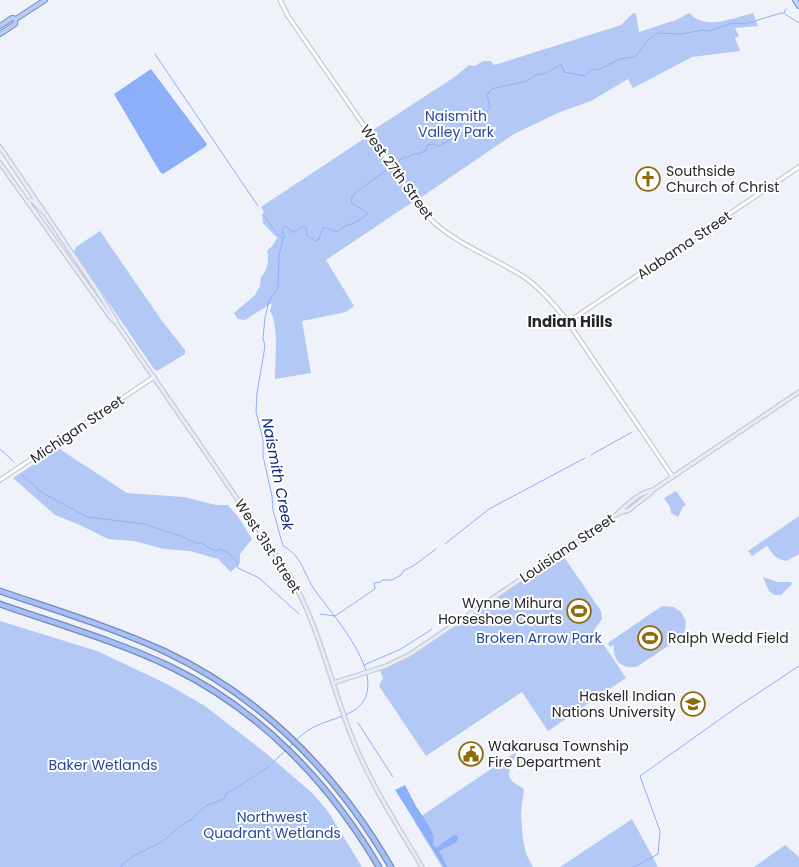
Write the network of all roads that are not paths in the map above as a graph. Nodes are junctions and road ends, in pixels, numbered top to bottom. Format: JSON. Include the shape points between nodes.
{"nodes":[{"id":1,"x":45,"y":0,"type":"edge"},
{"id":2,"x":280,"y":0,"type":"edge"},
{"id":3,"x":795,"y":0,"type":"edge"},
{"id":4,"x":799,"y":6,"type":"edge"},
{"id":5,"x":16,"y":19,"type":"junction"},
{"id":6,"x":0,"y":26,"type":"edge"},
{"id":7,"x":0,"y":34,"type":"edge"},
{"id":8,"x":1,"y":148,"type":"edge"},
{"id":9,"x":0,"y":163,"type":"edge"},
{"id":10,"x":799,"y":167,"type":"edge"},
{"id":11,"x":27,"y":202,"type":"junction"},
{"id":12,"x":47,"y":216,"type":"junction"},
{"id":13,"x":568,"y":322,"type":"junction"},
{"id":14,"x":117,"y":324,"type":"junction"},
{"id":15,"x":154,"y":377,"type":"junction"},
{"id":16,"x":799,"y":392,"type":"edge"},
{"id":17,"x":673,"y":477,"type":"junction"},
{"id":18,"x":0,"y":480,"type":"edge"},
{"id":19,"x":0,"y":591,"type":"edge"},
{"id":20,"x":0,"y":604,"type":"edge"},
{"id":21,"x":333,"y":683,"type":"junction"},
{"id":22,"x":379,"y":867,"type":"edge"},
{"id":23,"x":392,"y":867,"type":"edge"},
{"id":24,"x":422,"y":867,"type":"edge"}],
"edges":[{"from":1,"to":5,"type":"highway"},
{"from":2,"to":13,"type":"street","name":"West 27th Street","via":[[394,170],[434,223],[530,281]]},
{"from":3,"to":4,"type":"main road"},
{"from":5,"to":6,"type":"highway","via":[[12,18]]},
{"from":5,"to":7,"type":"highway","via":[[15,24]]},
{"from":8,"to":12,"type":"main road","name":"West 31st Street"},
{"from":9,"to":11,"type":"main road","name":"West 31st Street"},
{"from":10,"to":13,"type":"street","name":"Alabama Street"},
{"from":11,"to":12,"type":"main road","via":[[32,200]]},
{"from":11,"to":14,"type":"main road","name":"West 31st Street"},
{"from":12,"to":14,"type":"main road","name":"West 31st Street"},
{"from":13,"to":17,"type":"street","name":"West 27th Street"},
{"from":14,"to":15,"type":"main road","name":"West 31st Street"},
{"from":15,"to":18,"type":"street","name":"Michigan Street"},
{"from":15,"to":21,"type":"main road","name":"West 31st Street","via":[[294,583],[311,618]]},
{"from":16,"to":17,"type":"main road","name":"Louisiana Street"},
{"from":17,"to":21,"type":"main road","name":"Louisiana Street","via":[[629,510],[619,513],[414,651],[391,664]]},
{"from":19,"to":23,"type":"highway","via":[[124,635],[174,656],[229,687],[303,749],[352,806]]},
{"from":20,"to":22,"type":"highway","via":[[120,646],[173,668],[218,693],[294,755],[332,798]]},
{"from":21,"to":24,"type":"main road","name":"West 31st Street","via":[[370,778]]}]}
